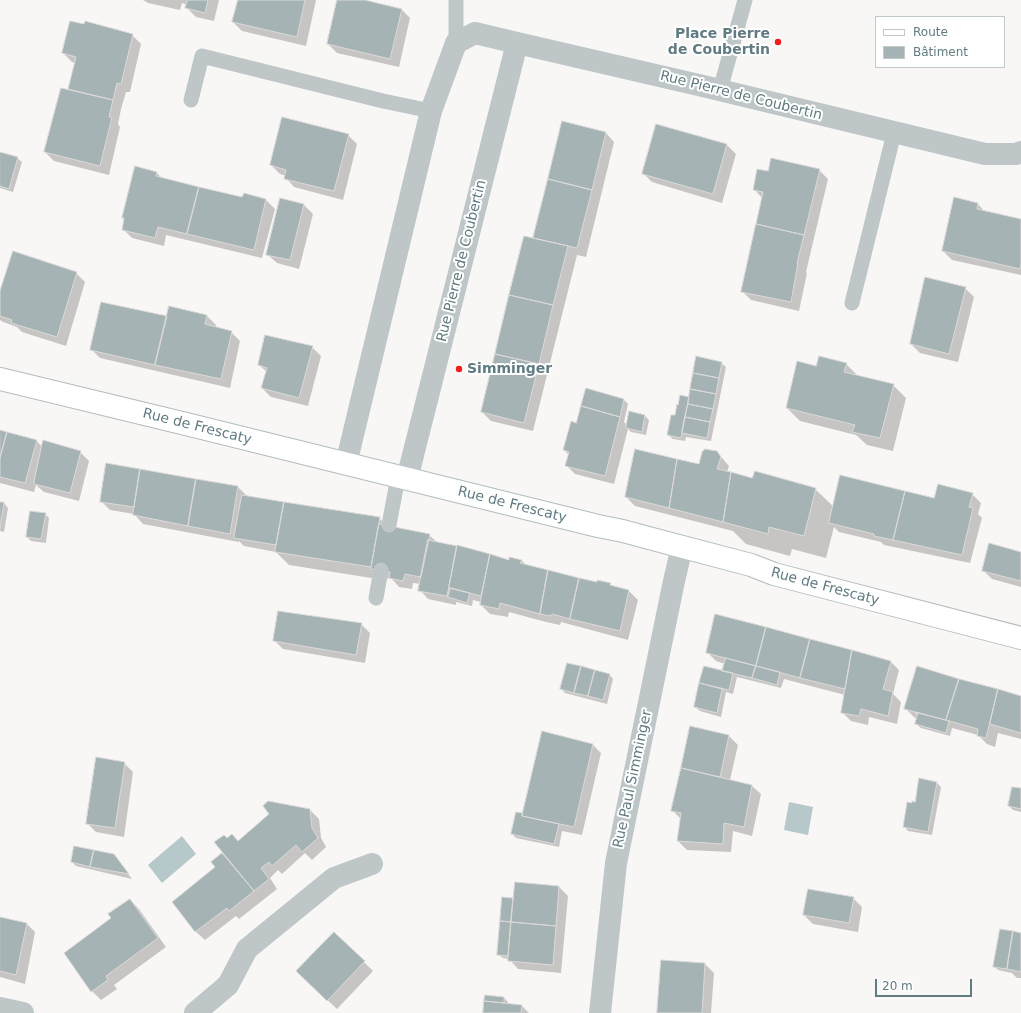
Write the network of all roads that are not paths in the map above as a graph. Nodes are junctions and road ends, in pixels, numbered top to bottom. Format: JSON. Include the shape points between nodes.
{"nodes":[{"id":1,"x":456,"y":0,"type":"edge"},
{"id":2,"x":745,"y":0,"type":"edge"},
{"id":3,"x":456,"y":43,"type":"junction"},
{"id":4,"x":518,"y":43,"type":"junction"},
{"id":5,"x":720,"y":90,"type":"junction"},
{"id":6,"x":191,"y":100,"type":"dead end"},
{"id":7,"x":431,"y":110,"type":"junction"},
{"id":8,"x":894,"y":133,"type":"junction"},
{"id":9,"x":1021,"y":152,"type":"edge"},
{"id":10,"x":852,"y":303,"type":"dead end"},
{"id":11,"x":0,"y":379,"type":"edge"},
{"id":12,"x":346,"y":464,"type":"junction"},
{"id":13,"x":403,"y":478,"type":"junction"},
{"id":14,"x":389,"y":526,"type":"dead end"},
{"id":15,"x":682,"y":547,"type":"junction"},
{"id":16,"x":381,"y":570,"type":"dead end"},
{"id":17,"x":376,"y":598,"type":"dead end"},
{"id":18,"x":1021,"y":638,"type":"edge"},
{"id":19,"x":372,"y":864,"type":"dead end"},
{"id":20,"x":0,"y":1008,"type":"edge"},
{"id":21,"x":23,"y":1013,"type":"edge"},
{"id":22,"x":195,"y":1013,"type":"edge"},
{"id":23,"x":600,"y":1013,"type":"edge"}],
"edges":[{"from":1,"to":3,"type":"lane"},
{"from":2,"to":5,"type":"lane"},
{"from":3,"to":4,"type":"street","name":"Rue Pierre de Coubertin","via":[[475,33]]},
{"from":3,"to":7,"type":"street"},
{"from":4,"to":5,"type":"street","name":"Rue Pierre de Coubertin"},
{"from":4,"to":13,"type":"street","name":"Rue Pierre de Coubertin"},
{"from":5,"to":8,"type":"street","name":"Rue Pierre de Coubertin"},
{"from":6,"to":7,"type":"lane","via":[[202,56]]},
{"from":7,"to":12,"type":"street"},
{"from":8,"to":9,"type":"street","name":"Rue Pierre de Coubertin","via":[[985,154]]},
{"from":8,"to":10,"type":"lane"},
{"from":11,"to":12,"type":"street","name":"Rue de Frescaty"},
{"from":12,"to":13,"type":"street","name":"Rue de Frescaty"},
{"from":13,"to":14,"type":"lane"},
{"from":13,"to":15,"type":"street","name":"Rue de Frescaty","via":[[623,530]]},
{"from":15,"to":18,"type":"street","name":"Rue de Frescaty","via":[[774,574]]},
{"from":15,"to":23,"type":"street","name":"Rue Paul Simminger","via":[[616,863]]},
{"from":16,"to":17,"type":"lane"},
{"from":19,"to":22,"type":"street","via":[[334,878],[247,949],[228,985]]},
{"from":20,"to":21,"type":"street"}]}
